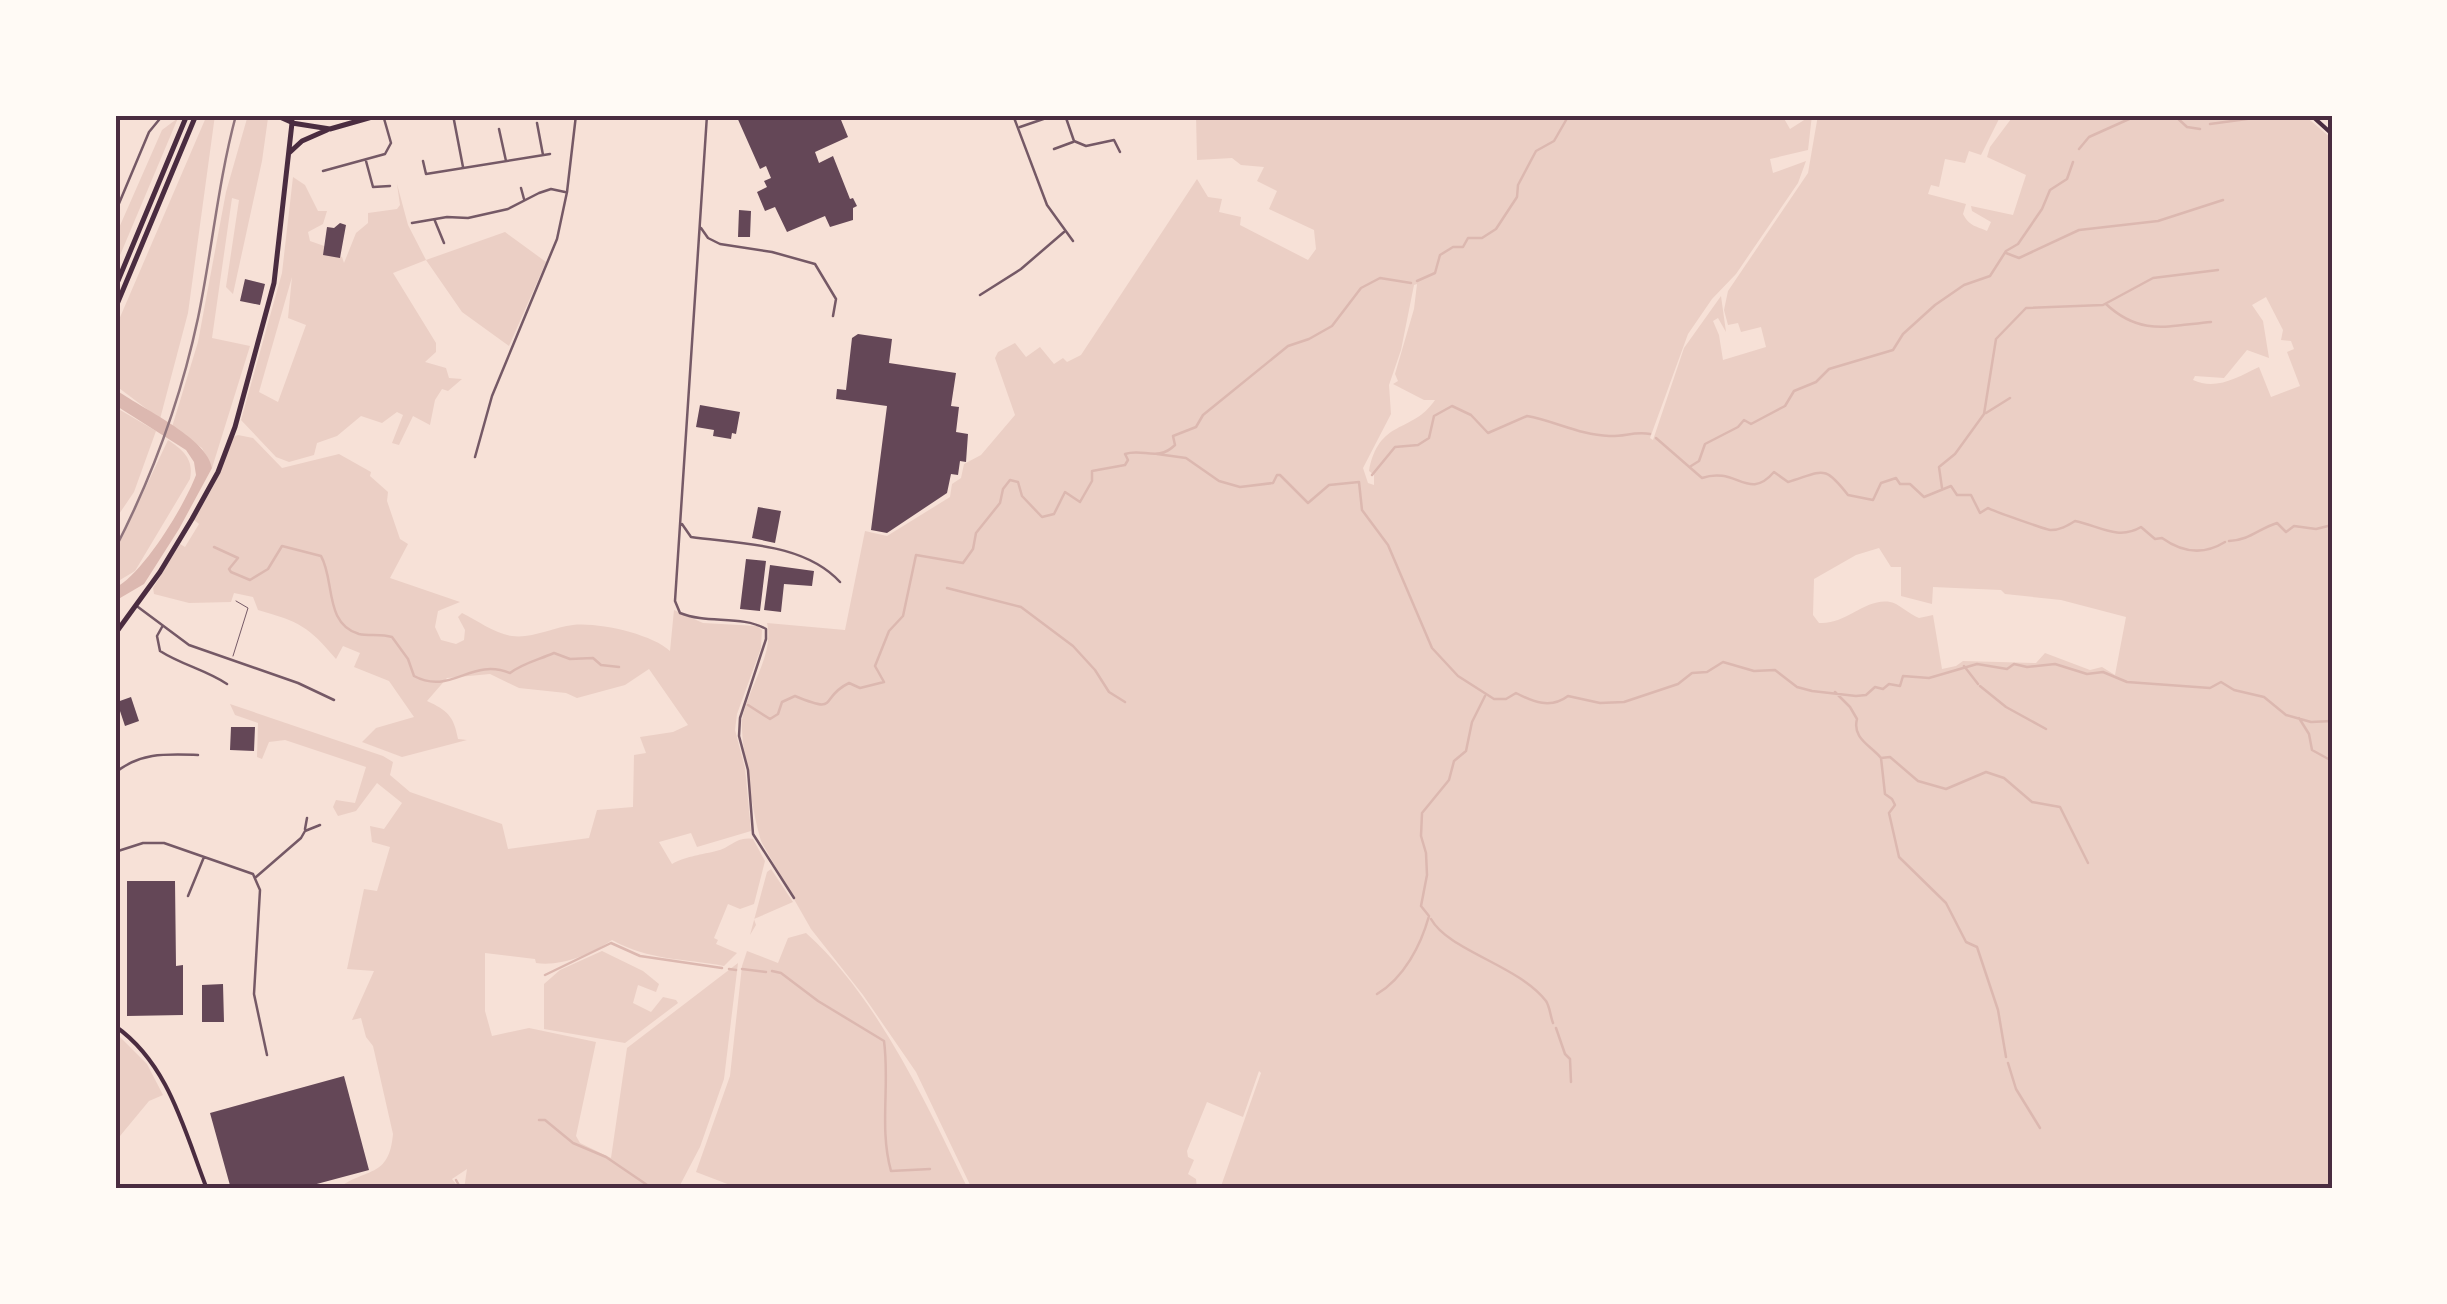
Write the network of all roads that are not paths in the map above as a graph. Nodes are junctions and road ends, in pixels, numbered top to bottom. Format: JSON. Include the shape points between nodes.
{"nodes":[{"id":1,"x":164,"y":115,"type":"edge"},
{"id":2,"x":187,"y":115,"type":"edge"},
{"id":3,"x":196,"y":115,"type":"edge"},
{"id":4,"x":274,"y":115,"type":"edge"},
{"id":5,"x":293,"y":115,"type":"edge"},
{"id":6,"x":381,"y":115,"type":"edge"},
{"id":7,"x":453,"y":115,"type":"edge"},
{"id":8,"x":576,"y":115,"type":"edge"},
{"id":9,"x":707,"y":115,"type":"edge"},
{"id":10,"x":1013,"y":115,"type":"edge"},
{"id":11,"x":1055,"y":115,"type":"edge"},
{"id":12,"x":1065,"y":115,"type":"edge"},
{"id":13,"x":2310,"y":115,"type":"edge"},
{"id":14,"x":355,"y":118,"type":"edge"},
{"id":15,"x":537,"y":123,"type":"dead end"},
{"id":16,"x":292,"y":124,"type":"junction"},
{"id":17,"x":1019,"y":128,"type":"junction"},
{"id":18,"x":330,"y":129,"type":"junction"},
{"id":19,"x":500,"y":129,"type":"dead end"},
{"id":20,"x":2332,"y":134,"type":"edge"},
{"id":21,"x":1074,"y":141,"type":"junction"},
{"id":22,"x":1054,"y":150,"type":"dead end"},
{"id":23,"x":1120,"y":152,"type":"dead end"},
{"id":24,"x":289,"y":153,"type":"junction"},
{"id":25,"x":550,"y":154,"type":"dead end"},
{"id":26,"x":544,"y":156,"type":"junction"},
{"id":27,"x":365,"y":159,"type":"junction"},
{"id":28,"x":423,"y":161,"type":"dead end"},
{"id":29,"x":506,"y":162,"type":"junction"},
{"id":30,"x":463,"y":168,"type":"junction"},
{"id":31,"x":323,"y":171,"type":"dead end"},
{"id":32,"x":390,"y":186,"type":"dead end"},
{"id":33,"x":522,"y":188,"type":"dead end"},
{"id":34,"x":567,"y":192,"type":"junction"},
{"id":35,"x":524,"y":200,"type":"junction"},
{"id":36,"x":115,"y":213,"type":"edge"},
{"id":37,"x":435,"y":220,"type":"junction"},
{"id":38,"x":700,"y":227,"type":"junction"},
{"id":39,"x":416,"y":228,"type":"dead end"},
{"id":40,"x":1065,"y":231,"type":"junction"},
{"id":41,"x":1072,"y":241,"type":"dead end"},
{"id":42,"x":444,"y":244,"type":"dead end"},
{"id":43,"x":115,"y":288,"type":"edge"},
{"id":44,"x":980,"y":294,"type":"dead end"},
{"id":45,"x":115,"y":309,"type":"edge"},
{"id":46,"x":833,"y":316,"type":"dead end"},
{"id":47,"x":475,"y":456,"type":"dead end"},
{"id":48,"x":682,"y":522,"type":"junction"},
{"id":49,"x":840,"y":582,"type":"dead end"},
{"id":50,"x":236,"y":601,"type":"dead end"},
{"id":51,"x":137,"y":606,"type":"junction"},
{"id":52,"x":162,"y":626,"type":"junction"},
{"id":53,"x":115,"y":634,"type":"edge"},
{"id":54,"x":232,"y":659,"type":"junction"},
{"id":55,"x":227,"y":684,"type":"dead end"},
{"id":56,"x":334,"y":700,"type":"dead end"},
{"id":57,"x":198,"y":755,"type":"dead end"},
{"id":58,"x":115,"y":773,"type":"edge"},
{"id":59,"x":307,"y":818,"type":"dead end"},
{"id":60,"x":320,"y":826,"type":"dead end"},
{"id":61,"x":305,"y":831,"type":"junction"},
{"id":62,"x":115,"y":852,"type":"edge"},
{"id":63,"x":205,"y":856,"type":"junction"},
{"id":64,"x":255,"y":878,"type":"junction"},
{"id":65,"x":188,"y":896,"type":"dead end"},
{"id":66,"x":794,"y":898,"type":"dead end"},
{"id":67,"x":115,"y":1026,"type":"edge"},
{"id":68,"x":267,"y":1055,"type":"dead end"},
{"id":69,"x":208,"y":1189,"type":"edge"}],
"edges":[{"from":1,"to":36,"type":"street","via":[[148,132]]},
{"from":2,"to":43,"type":"highway"},
{"from":3,"to":45,"type":"highway"},
{"from":4,"to":16,"type":"main road"},
{"from":5,"to":16,"type":"main road"},
{"from":6,"to":14,"type":"highway"},
{"from":6,"to":27,"type":"street","via":[[389,150]]},
{"from":7,"to":30,"type":"street"},
{"from":8,"to":34,"type":"street"},
{"from":9,"to":38,"type":"street"},
{"from":10,"to":17,"type":"street"},
{"from":11,"to":17,"type":"street"},
{"from":12,"to":21,"type":"street"},
{"from":13,"to":20,"type":"main road"},
{"from":14,"to":18,"type":"highway"},
{"from":15,"to":26,"type":"street"},
{"from":16,"to":18,"type":"highway"},
{"from":16,"to":24,"type":"highway"},
{"from":17,"to":40,"type":"street","via":[[1046,206]]},
{"from":18,"to":24,"type":"highway"},
{"from":19,"to":29,"type":"street"},
{"from":21,"to":22,"type":"street"},
{"from":21,"to":23,"type":"street","via":[[1086,146],[1114,140]]},
{"from":24,"to":51,"type":"highway","via":[[274,283],[235,427],[209,488]]},
{"from":25,"to":26,"type":"street"},
{"from":26,"to":29,"type":"street"},
{"from":27,"to":31,"type":"street"},
{"from":27,"to":32,"type":"street","via":[[374,187]]},
{"from":28,"to":30,"type":"street","via":[[426,174]]},
{"from":29,"to":30,"type":"street"},
{"from":33,"to":35,"type":"street"},
{"from":34,"to":35,"type":"street","via":[[552,189]]},
{"from":34,"to":47,"type":"street","via":[[557,239],[492,396]]},
{"from":35,"to":37,"type":"street","via":[[468,218]]},
{"from":37,"to":39,"type":"street","via":[[414,222]]},
{"from":37,"to":42,"type":"street"},
{"from":38,"to":46,"type":"street","via":[[720,244],[815,264],[836,299]]},
{"from":38,"to":48,"type":"street"},
{"from":40,"to":41,"type":"street"},
{"from":40,"to":44,"type":"street"},
{"from":48,"to":49,"type":"street","via":[[691,537],[811,559]]},
{"from":48,"to":66,"type":"street","via":[[676,608],[695,619],[766,629],[740,736],[754,834]]},
{"from":50,"to":54,"type":"lane","via":[[248,608]]},
{"from":51,"to":52,"type":"street"},
{"from":51,"to":53,"type":"highway"},
{"from":52,"to":54,"type":"street","via":[[189,646]]},
{"from":52,"to":55,"type":"street","via":[[160,651]]},
{"from":54,"to":56,"type":"street"},
{"from":57,"to":58,"type":"street","via":[[156,754]]},
{"from":59,"to":61,"type":"street"},
{"from":60,"to":61,"type":"street"},
{"from":61,"to":64,"type":"street"},
{"from":62,"to":63,"type":"street","via":[[153,842]]},
{"from":63,"to":64,"type":"street"},
{"from":63,"to":65,"type":"street"},
{"from":64,"to":68,"type":"street","via":[[260,890],[254,994]]},
{"from":67,"to":69,"type":"main road","via":[[162,1075]]}]}
